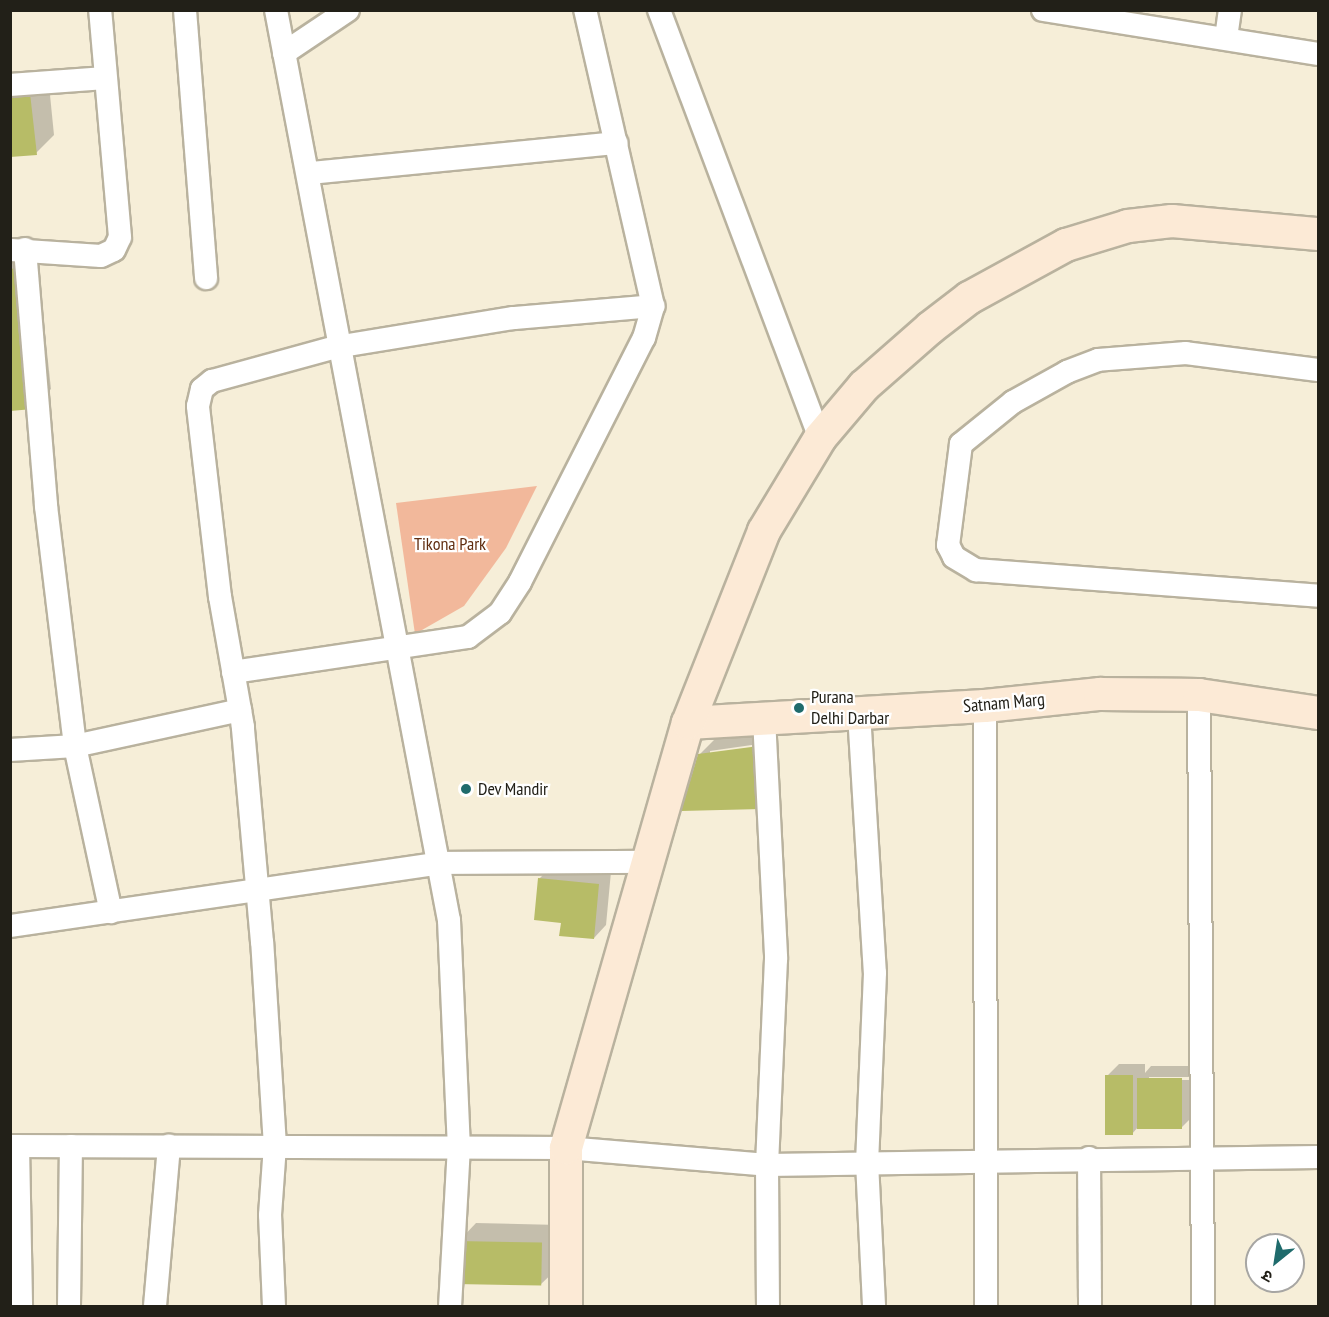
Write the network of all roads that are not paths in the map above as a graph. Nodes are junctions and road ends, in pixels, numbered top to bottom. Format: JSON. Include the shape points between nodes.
{"nodes":[{"id":1,"x":100,"y":10,"type":"edge"},
{"id":2,"x":185,"y":10,"type":"edge"},
{"id":3,"x":276,"y":10,"type":"edge"},
{"id":4,"x":348,"y":10,"type":"edge"},
{"id":5,"x":585,"y":10,"type":"edge"},
{"id":6,"x":659,"y":10,"type":"edge"},
{"id":7,"x":1230,"y":10,"type":"edge"},
{"id":8,"x":1051,"y":11,"type":"edge"},
{"id":9,"x":1226,"y":38,"type":"junction"},
{"id":10,"x":284,"y":53,"type":"junction"},
{"id":11,"x":1318,"y":54,"type":"edge"},
{"id":12,"x":105,"y":78,"type":"junction"},
{"id":13,"x":10,"y":85,"type":"edge"},
{"id":14,"x":617,"y":143,"type":"junction"},
{"id":15,"x":310,"y":173,"type":"junction"},
{"id":16,"x":1318,"y":234,"type":"edge"},
{"id":17,"x":18,"y":250,"type":"edge"},
{"id":18,"x":206,"y":278,"type":"dead end"},
{"id":19,"x":653,"y":306,"type":"junction"},
{"id":20,"x":336,"y":346,"type":"junction"},
{"id":21,"x":1318,"y":370,"type":"edge"},
{"id":22,"x":820,"y":438,"type":"junction"},
{"id":23,"x":1318,"y":596,"type":"edge"},
{"id":24,"x":398,"y":648,"type":"junction"},
{"id":25,"x":233,"y":672,"type":"junction"},
{"id":26,"x":1199,"y":695,"type":"junction"},
{"id":27,"x":985,"y":706,"type":"junction"},
{"id":28,"x":240,"y":710,"type":"junction"},
{"id":29,"x":859,"y":713,"type":"junction"},
{"id":30,"x":1318,"y":713,"type":"edge"},
{"id":31,"x":764,"y":718,"type":"junction"},
{"id":32,"x":688,"y":723,"type":"junction"},
{"id":33,"x":75,"y":746,"type":"junction"},
{"id":34,"x":10,"y":750,"type":"edge"},
{"id":35,"x":440,"y":862,"type":"junction"},
{"id":36,"x":648,"y":862,"type":"junction"},
{"id":37,"x":258,"y":888,"type":"junction"},
{"id":38,"x":111,"y":912,"type":"junction"},
{"id":39,"x":10,"y":926,"type":"edge"},
{"id":40,"x":14,"y":1146,"type":"edge"},
{"id":41,"x":71,"y":1146,"type":"junction"},
{"id":42,"x":169,"y":1146,"type":"junction"},
{"id":43,"x":275,"y":1146,"type":"junction"},
{"id":44,"x":459,"y":1146,"type":"junction"},
{"id":45,"x":566,"y":1148,"type":"junction"},
{"id":46,"x":1200,"y":1156,"type":"junction"},
{"id":47,"x":1318,"y":1157,"type":"edge"},
{"id":48,"x":1089,"y":1158,"type":"junction"},
{"id":49,"x":987,"y":1160,"type":"junction"},
{"id":50,"x":867,"y":1162,"type":"junction"},
{"id":51,"x":767,"y":1166,"type":"junction"},
{"id":52,"x":21,"y":1306,"type":"edge"},
{"id":53,"x":69,"y":1306,"type":"edge"},
{"id":54,"x":155,"y":1306,"type":"edge"},
{"id":55,"x":274,"y":1306,"type":"edge"},
{"id":56,"x":450,"y":1306,"type":"edge"},
{"id":57,"x":567,"y":1306,"type":"edge"},
{"id":58,"x":768,"y":1306,"type":"edge"},
{"id":59,"x":874,"y":1306,"type":"edge"},
{"id":60,"x":986,"y":1306,"type":"edge"},
{"id":61,"x":1090,"y":1306,"type":"edge"},
{"id":62,"x":1203,"y":1306,"type":"edge"}],
"edges":[{"from":1,"to":12,"type":"street"},
{"from":2,"to":18,"type":"street"},
{"from":3,"to":10,"type":"street"},
{"from":4,"to":10,"type":"street"},
{"from":5,"to":14,"type":"street"},
{"from":6,"to":22,"type":"street"},
{"from":7,"to":9,"type":"street"},
{"from":8,"to":9,"type":"street"},
{"from":9,"to":11,"type":"street"},
{"from":10,"to":15,"type":"street"},
{"from":12,"to":13,"type":"street"},
{"from":12,"to":17,"type":"street","via":[[120,210],[114,250],[101,256]]},
{"from":14,"to":15,"type":"street"},
{"from":14,"to":19,"type":"street"},
{"from":15,"to":20,"type":"street"},
{"from":16,"to":22,"type":"street","via":[[1172,221],[1128,226],[1066,245],[1025,265],[938,322],[864,386]]},
{"from":17,"to":33,"type":"street"},
{"from":19,"to":20,"type":"street","via":[[514,318]]},
{"from":19,"to":24,"type":"street","via":[[644,338],[500,613],[468,637]]},
{"from":20,"to":24,"type":"street"},
{"from":20,"to":25,"type":"street","via":[[212,381],[202,389],[199,417]]},
{"from":21,"to":23,"type":"street","via":[[1186,353],[1098,360],[1067,372],[1013,402],[962,444],[948,545],[954,558],[976,570]]},
{"from":22,"to":32,"type":"street","via":[[764,531]]},
{"from":24,"to":25,"type":"street"},
{"from":24,"to":35,"type":"street","via":[[426,816]]},
{"from":25,"to":28,"type":"street"},
{"from":26,"to":27,"type":"street","name":"Satnam Marg","via":[[1100,694]]},
{"from":26,"to":30,"type":"street","name":"Satnam Marg"},
{"from":26,"to":46,"type":"street"},
{"from":27,"to":29,"type":"street","name":"Satnam Marg"},
{"from":27,"to":49,"type":"street"},
{"from":28,"to":33,"type":"street"},
{"from":28,"to":37,"type":"street"},
{"from":29,"to":31,"type":"street","name":"Satnam Marg"},
{"from":29,"to":50,"type":"street","via":[[875,973]]},
{"from":31,"to":32,"type":"street","name":"Satnam Marg"},
{"from":31,"to":51,"type":"street","via":[[776,959]]},
{"from":32,"to":36,"type":"street"},
{"from":33,"to":34,"type":"street"},
{"from":33,"to":38,"type":"street"},
{"from":35,"to":36,"type":"street"},
{"from":35,"to":37,"type":"street"},
{"from":35,"to":44,"type":"street","via":[[449,920]]},
{"from":36,"to":45,"type":"street"},
{"from":37,"to":38,"type":"street"},
{"from":37,"to":43,"type":"street"},
{"from":38,"to":39,"type":"street"},
{"from":40,"to":41,"type":"street"},
{"from":40,"to":52,"type":"street"},
{"from":41,"to":42,"type":"street"},
{"from":41,"to":53,"type":"street"},
{"from":42,"to":43,"type":"street"},
{"from":42,"to":54,"type":"street"},
{"from":43,"to":44,"type":"street"},
{"from":43,"to":55,"type":"street","via":[[270,1215]]},
{"from":44,"to":45,"type":"street"},
{"from":44,"to":56,"type":"street"},
{"from":45,"to":51,"type":"street"},
{"from":45,"to":57,"type":"street"},
{"from":46,"to":47,"type":"street"},
{"from":46,"to":48,"type":"street"},
{"from":46,"to":62,"type":"street"},
{"from":48,"to":49,"type":"street"},
{"from":48,"to":61,"type":"street"},
{"from":49,"to":50,"type":"street"},
{"from":49,"to":60,"type":"street"},
{"from":50,"to":51,"type":"street"},
{"from":50,"to":59,"type":"street"},
{"from":51,"to":58,"type":"street"}]}
